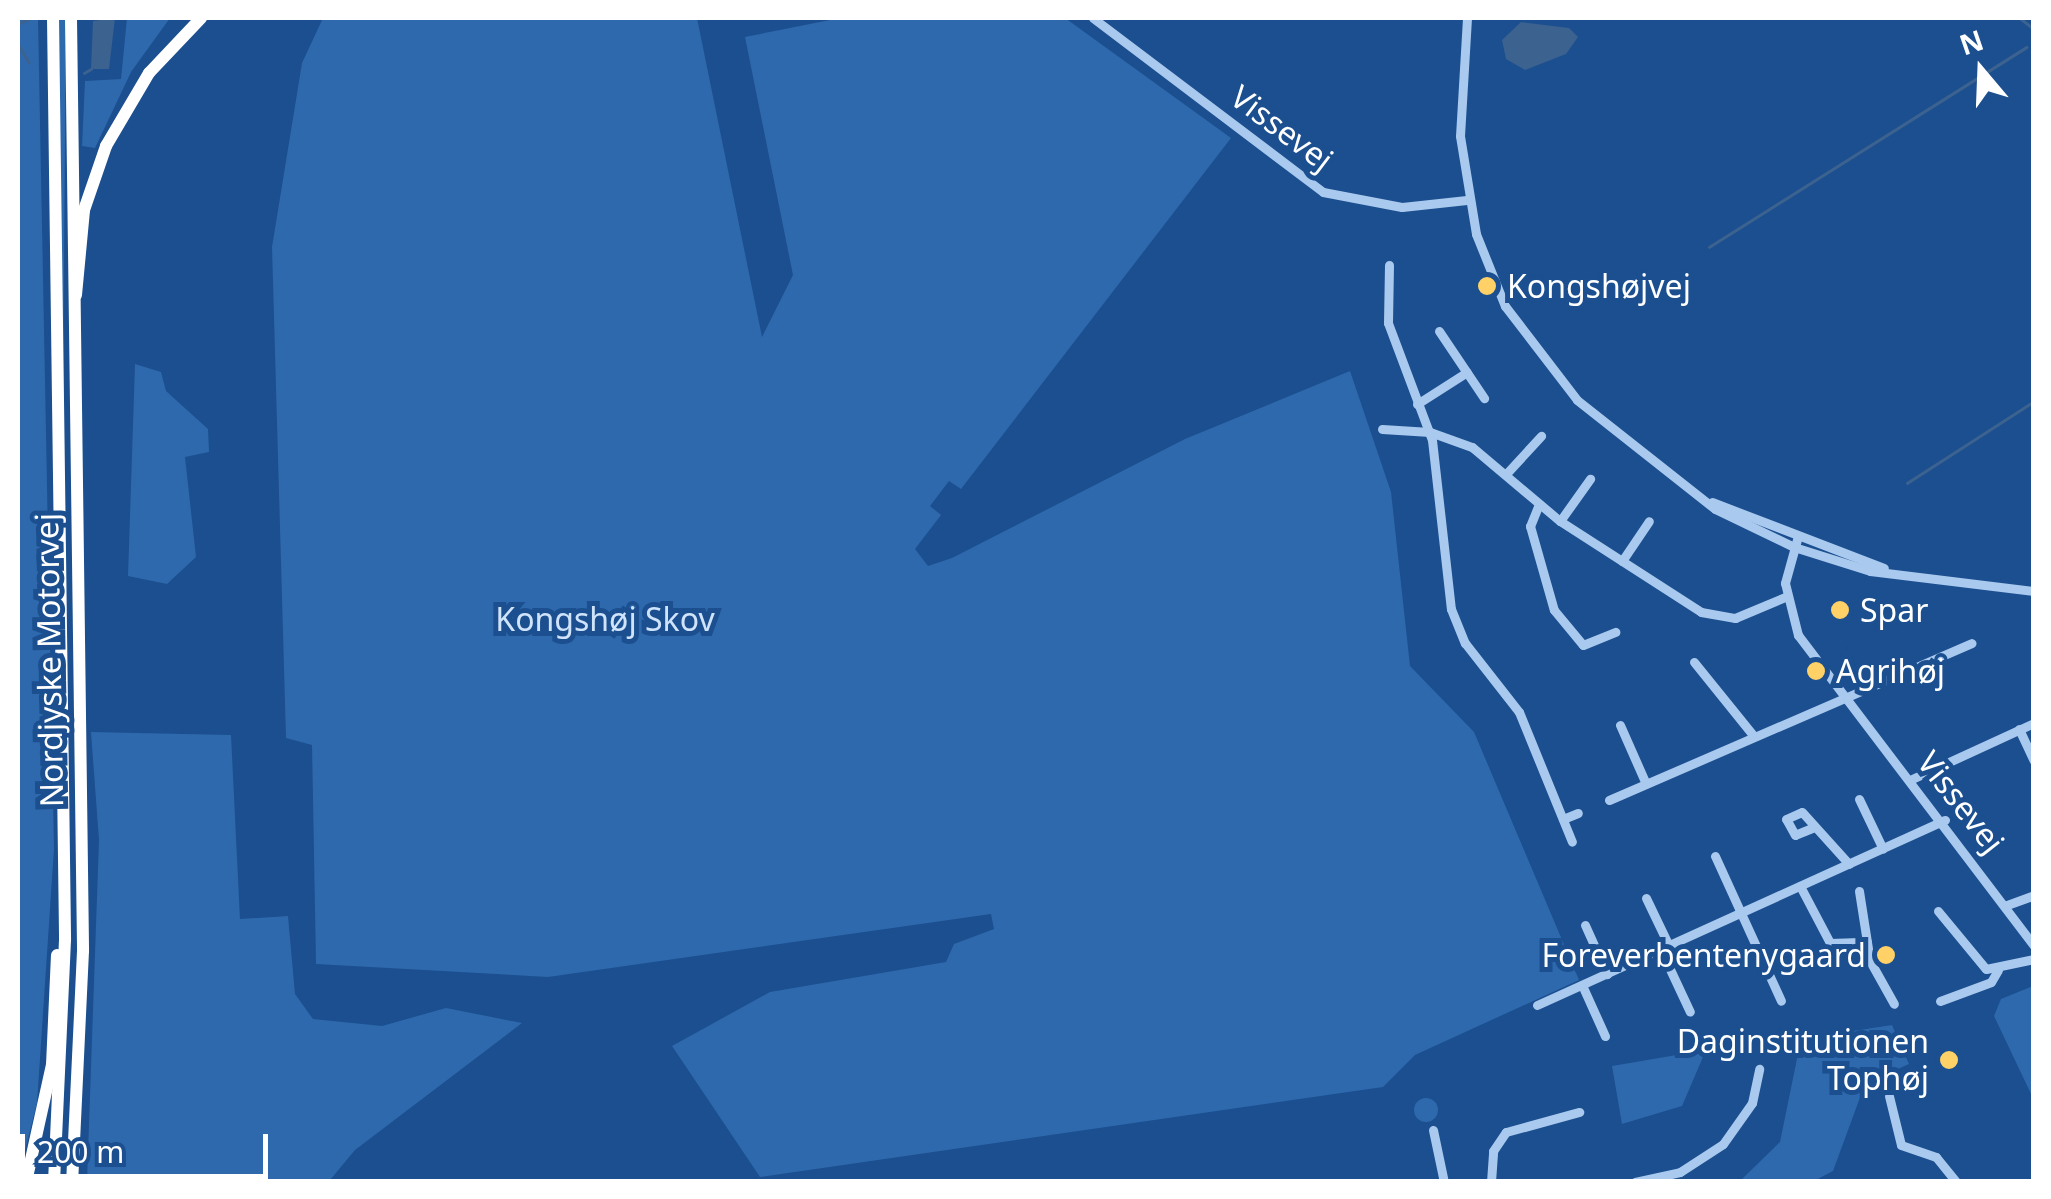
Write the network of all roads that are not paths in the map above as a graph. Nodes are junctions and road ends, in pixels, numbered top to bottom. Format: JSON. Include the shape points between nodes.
{"nodes":[{"id":1,"x":52,"y":18,"type":"edge"},
{"id":2,"x":71,"y":18,"type":"edge"},
{"id":3,"x":201,"y":18,"type":"edge"},
{"id":4,"x":1093,"y":18,"type":"edge"},
{"id":5,"x":1470,"y":18,"type":"edge"},
{"id":6,"x":1467,"y":200,"type":"junction"},
{"id":7,"x":1389,"y":265,"type":"dead end"},
{"id":8,"x":1439,"y":331,"type":"dead end"},
{"id":9,"x":1467,"y":372,"type":"junction"},
{"id":10,"x":1484,"y":398,"type":"dead end"},
{"id":11,"x":1417,"y":404,"type":"junction"},
{"id":12,"x":1382,"y":429,"type":"dead end"},
{"id":13,"x":1430,"y":432,"type":"junction"},
{"id":14,"x":1541,"y":436,"type":"dead end"},
{"id":15,"x":72,"y":438,"type":"junction"},
{"id":16,"x":1506,"y":474,"type":"junction"},
{"id":17,"x":1590,"y":479,"type":"dead end"},
{"id":18,"x":1696,"y":495,"type":"junction"},
{"id":19,"x":1539,"y":504,"type":"junction"},
{"id":20,"x":1649,"y":520,"type":"dead end"},
{"id":21,"x":1560,"y":521,"type":"junction"},
{"id":22,"x":1798,"y":536,"type":"junction"},
{"id":23,"x":1794,"y":547,"type":"junction"},
{"id":24,"x":1622,"y":561,"type":"junction"},
{"id":25,"x":1902,"y":574,"type":"junction"},
{"id":26,"x":2034,"y":591,"type":"edge"},
{"id":27,"x":1786,"y":597,"type":"junction"},
{"id":28,"x":1615,"y":632,"type":"dead end"},
{"id":29,"x":1971,"y":643,"type":"dead end"},
{"id":30,"x":1583,"y":644,"type":"junction"},
{"id":31,"x":1569,"y":647,"type":"dead end"},
{"id":32,"x":1694,"y":662,"type":"dead end"},
{"id":33,"x":1843,"y":694,"type":"junction"},
{"id":34,"x":2034,"y":723,"type":"edge"},
{"id":35,"x":1620,"y":725,"type":"dead end"},
{"id":36,"x":2019,"y":730,"type":"junction"},
{"id":37,"x":1753,"y":735,"type":"junction"},
{"id":38,"x":2034,"y":761,"type":"edge"},
{"id":39,"x":1912,"y":779,"type":"junction"},
{"id":40,"x":1646,"y":784,"type":"junction"},
{"id":41,"x":1859,"y":798,"type":"dead end"},
{"id":42,"x":1609,"y":800,"type":"dead end"},
{"id":43,"x":1578,"y":813,"type":"dead end"},
{"id":44,"x":1563,"y":819,"type":"junction"},
{"id":45,"x":1945,"y":820,"type":"junction"},
{"id":46,"x":1812,"y":828,"type":"dead end"},
{"id":47,"x":1572,"y":842,"type":"dead end"},
{"id":48,"x":63,"y":847,"type":"junction"},
{"id":49,"x":1882,"y":849,"type":"junction"},
{"id":50,"x":1715,"y":856,"type":"dead end"},
{"id":51,"x":1850,"y":864,"type":"junction"},
{"id":52,"x":1800,"y":886,"type":"junction"},
{"id":53,"x":1859,"y":891,"type":"dead end"},
{"id":54,"x":2034,"y":896,"type":"edge"},
{"id":55,"x":1646,"y":898,"type":"dead end"},
{"id":56,"x":2007,"y":905,"type":"junction"},
{"id":57,"x":1938,"y":911,"type":"dead end"},
{"id":58,"x":1740,"y":913,"type":"junction"},
{"id":59,"x":1585,"y":925,"type":"dead end"},
{"id":60,"x":1867,"y":942,"type":"junction"},
{"id":61,"x":2034,"y":946,"type":"edge"},
{"id":62,"x":1665,"y":948,"type":"junction"},
{"id":63,"x":2034,"y":959,"type":"edge"},
{"id":64,"x":1998,"y":970,"type":"junction"},
{"id":65,"x":1607,"y":974,"type":"junction"},
{"id":66,"x":1582,"y":986,"type":"junction"},
{"id":67,"x":1781,"y":1000,"type":"dead end"},
{"id":68,"x":1940,"y":1002,"type":"dead end"},
{"id":69,"x":1894,"y":1004,"type":"dead end"},
{"id":70,"x":1537,"y":1005,"type":"dead end"},
{"id":71,"x":1690,"y":1012,"type":"dead end"},
{"id":72,"x":1605,"y":1036,"type":"dead end"},
{"id":73,"x":1758,"y":1068,"type":"dead end"},
{"id":74,"x":1889,"y":1096,"type":"dead end"},
{"id":75,"x":1579,"y":1112,"type":"dead end"},
{"id":76,"x":1433,"y":1130,"type":"dead end"},
{"id":77,"x":26,"y":1182,"type":"edge"},
{"id":78,"x":54,"y":1182,"type":"edge"},
{"id":79,"x":72,"y":1182,"type":"edge"},
{"id":80,"x":1444,"y":1182,"type":"edge"},
{"id":81,"x":1491,"y":1182,"type":"edge"},
{"id":82,"x":1635,"y":1182,"type":"edge"},
{"id":83,"x":1956,"y":1182,"type":"edge"}],
"edges":[{"from":1,"to":48,"type":"highway","name":"Nordjyske Motorvej"},
{"from":2,"to":15,"type":"highway","name":"Nordjyske Motorvej"},
{"from":3,"to":15,"type":"highway","via":[[134,95],[88,196]]},
{"from":4,"to":6,"type":"street","name":"Vissevej","via":[[1322,192],[1402,207]]},
{"from":5,"to":6,"type":"street","via":[[1460,136]]},
{"from":6,"to":18,"type":"street","via":[[1494,284],[1549,369],[1606,429]]},
{"from":7,"to":11,"type":"street","via":[[1388,323]]},
{"from":8,"to":9,"type":"street"},
{"from":9,"to":10,"type":"street"},
{"from":9,"to":11,"type":"street"},
{"from":11,"to":13,"type":"street"},
{"from":12,"to":13,"type":"street"},
{"from":13,"to":16,"type":"street"},
{"from":13,"to":44,"type":"street","via":[[1456,626],[1519,712]]},
{"from":14,"to":16,"type":"street"},
{"from":15,"to":79,"type":"highway","name":"Nordjyske Motorvej","via":[[82,952]]},
{"from":16,"to":19,"type":"street"},
{"from":17,"to":21,"type":"street"},
{"from":18,"to":22,"type":"street"},
{"from":18,"to":23,"type":"street"},
{"from":19,"to":21,"type":"street"},
{"from":19,"to":30,"type":"street","via":[[1530,526],[1542,586]]},
{"from":20,"to":24,"type":"street"},
{"from":21,"to":24,"type":"street"},
{"from":22,"to":23,"type":"street"},
{"from":22,"to":25,"type":"street"},
{"from":23,"to":25,"type":"street"},
{"from":23,"to":27,"type":"street"},
{"from":24,"to":27,"type":"street","via":[[1715,617]]},
{"from":25,"to":26,"type":"street"},
{"from":27,"to":33,"type":"street","name":"Vissevej","via":[[1798,635]]},
{"from":28,"to":30,"type":"street"},
{"from":29,"to":33,"type":"street"},
{"from":30,"to":31,"type":"street"},
{"from":32,"to":37,"type":"street"},
{"from":33,"to":37,"type":"street"},
{"from":33,"to":39,"type":"street","name":"Vissevej"},
{"from":34,"to":36,"type":"street"},
{"from":35,"to":40,"type":"street"},
{"from":36,"to":38,"type":"street"},
{"from":36,"to":39,"type":"street"},
{"from":37,"to":40,"type":"street"},
{"from":39,"to":45,"type":"street","name":"Vissevej"},
{"from":40,"to":42,"type":"street"},
{"from":41,"to":49,"type":"street"},
{"from":43,"to":44,"type":"street"},
{"from":44,"to":47,"type":"street"},
{"from":45,"to":49,"type":"street"},
{"from":45,"to":56,"type":"street","name":"Vissevej"},
{"from":46,"to":51,"type":"street"},
{"from":48,"to":77,"type":"highway","via":[[52,1065]]},
{"from":48,"to":78,"type":"highway","name":"Nordjyske Motorvej"},
{"from":49,"to":51,"type":"street"},
{"from":50,"to":58,"type":"street"},
{"from":51,"to":52,"type":"street"},
{"from":52,"to":58,"type":"street"},
{"from":52,"to":60,"type":"street","via":[[1830,943]]},
{"from":53,"to":60,"type":"street"},
{"from":54,"to":56,"type":"street"},
{"from":55,"to":62,"type":"street"},
{"from":56,"to":61,"type":"street","name":"Vissevej"},
{"from":57,"to":64,"type":"street","via":[[1978,965]]},
{"from":58,"to":62,"type":"street"},
{"from":58,"to":67,"type":"street"},
{"from":59,"to":65,"type":"street"},
{"from":60,"to":69,"type":"street"},
{"from":62,"to":65,"type":"street"},
{"from":62,"to":71,"type":"street"},
{"from":63,"to":64,"type":"street"},
{"from":64,"to":68,"type":"street","via":[[1991,982]]},
{"from":65,"to":66,"type":"street"},
{"from":66,"to":70,"type":"street"},
{"from":66,"to":72,"type":"street"},
{"from":73,"to":82,"type":"street","via":[[1752,1103],[1723,1144],[1680,1172]]},
{"from":74,"to":83,"type":"street","via":[[1901,1144],[1936,1158]]},
{"from":75,"to":81,"type":"street","via":[[1506,1132],[1492,1151]]},
{"from":76,"to":80,"type":"street"}]}
